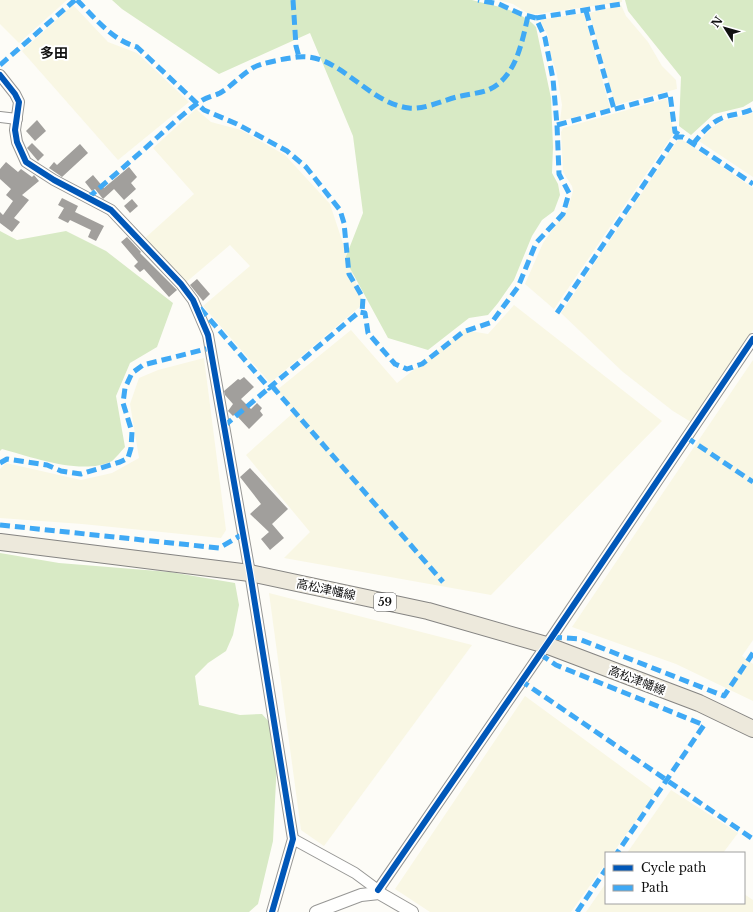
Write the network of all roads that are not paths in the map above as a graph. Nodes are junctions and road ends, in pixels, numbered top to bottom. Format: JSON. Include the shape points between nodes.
{"nodes":[{"id":1,"x":0,"y":76,"type":"edge"},
{"id":2,"x":0,"y":117,"type":"edge"},
{"id":3,"x":17,"y":119,"type":"junction"},
{"id":4,"x":753,"y":339,"type":"edge"},
{"id":5,"x":0,"y":542,"type":"edge"},
{"id":6,"x":250,"y":573,"type":"junction"},
{"id":7,"x":546,"y":645,"type":"junction"},
{"id":8,"x":753,"y":729,"type":"edge"},
{"id":9,"x":293,"y":839,"type":"junction"},
{"id":10,"x":379,"y":892,"type":"junction"},
{"id":11,"x":272,"y":912,"type":"edge"},
{"id":12,"x":316,"y":912,"type":"edge"},
{"id":13,"x":412,"y":912,"type":"edge"}],
"edges":[{"from":1,"to":3,"type":"street","via":[[19,102]]},
{"from":2,"to":3,"type":"street"},
{"from":3,"to":6,"type":"street","via":[[17,142],[26,162],[111,210],[193,300],[208,335]]},
{"from":4,"to":7,"type":"street"},
{"from":5,"to":6,"type":"main road","name":"高松津幡線","number":"59"},
{"from":6,"to":7,"type":"main road","name":"高松津幡線","number":"59","via":[[428,611]]},
{"from":6,"to":9,"type":"street"},
{"from":7,"to":8,"type":"main road","name":"高松津幡線","number":"59","via":[[699,703]]},
{"from":7,"to":10,"type":"street"},
{"from":9,"to":10,"type":"street","via":[[355,873]]},
{"from":9,"to":11,"type":"street"},
{"from":10,"to":12,"type":"street","via":[[361,895]]},
{"from":10,"to":13,"type":"street"}]}
